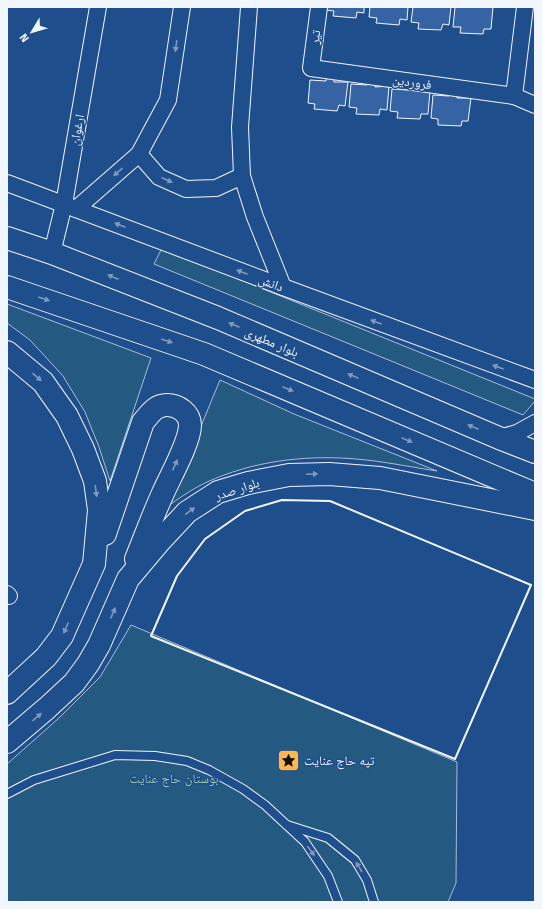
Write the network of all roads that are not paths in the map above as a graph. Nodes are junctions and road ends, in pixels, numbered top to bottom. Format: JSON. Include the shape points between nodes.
{"nodes":[{"id":1,"x":98,"y":7,"type":"edge"},
{"id":2,"x":182,"y":7,"type":"edge"},
{"id":3,"x":249,"y":7,"type":"edge"},
{"id":4,"x":319,"y":7,"type":"edge"},
{"id":5,"x":525,"y":7,"type":"edge"},
{"id":6,"x":311,"y":68,"type":"joint"},
{"id":7,"x":514,"y":96,"type":"junction"},
{"id":8,"x":535,"y":106,"type":"edge"},
{"id":9,"x":139,"y":154,"type":"junction"},
{"id":10,"x":242,"y":176,"type":"junction"},
{"id":11,"x":7,"y":183,"type":"edge"},
{"id":12,"x":70,"y":206,"type":"junction"},
{"id":13,"x":7,"y":238,"type":"edge"},
{"id":14,"x":52,"y":253,"type":"junction"},
{"id":15,"x":7,"y":286,"type":"edge"},
{"id":16,"x":283,"y":287,"type":"junction"},
{"id":17,"x":7,"y":352,"type":"edge"},
{"id":18,"x":535,"y":380,"type":"edge"},
{"id":19,"x":535,"y":422,"type":"edge"},
{"id":20,"x":499,"y":438,"type":"junction"},
{"id":21,"x":535,"y":452,"type":"edge"},
{"id":22,"x":535,"y":494,"type":"edge"},
{"id":23,"x":535,"y":509,"type":"edge"},
{"id":24,"x":94,"y":564,"type":"junction"},
{"id":25,"x":128,"y":579,"type":"junction"},
{"id":26,"x":7,"y":693,"type":"edge"},
{"id":27,"x":7,"y":742,"type":"edge"},
{"id":28,"x":7,"y":794,"type":"edge"},
{"id":29,"x":284,"y":824,"type":"junction"},
{"id":30,"x":338,"y":902,"type":"edge"},
{"id":31,"x":374,"y":902,"type":"edge"}],
"edges":[{"from":1,"to":12,"type":"street","name":"ارغوان"},
{"from":2,"to":9,"type":"street","one_way":true,"via":[[168,100]]},
{"from":3,"to":10,"type":"street","via":[[240,128]]},
{"from":4,"to":6,"type":"street","name":"تیر"},
{"from":5,"to":7,"type":"street"},
{"from":6,"to":7,"type":"street","name":"فروردین"},
{"from":7,"to":8,"type":"street","name":"فروردین"},
{"from":9,"to":10,"type":"street","one_way":true,"via":[[159,177],[186,189],[216,188]]},
{"from":9,"to":12,"type":"street","one_way":true},
{"from":10,"to":16,"type":"street","via":[[255,217]]},
{"from":11,"to":12,"type":"street","name":"دانش"},
{"from":12,"to":14,"type":"street","name":"ارغوان"},
{"from":16,"to":12,"type":"street","name":"دانش","one_way":true},
{"from":13,"to":14,"type":"main road","name":"بلوار مطهری"},
{"from":20,"to":14,"type":"main road","name":"بلوار مطهری","one_way":true,"via":[[218,318]]},
{"from":15,"to":22,"type":"main road","one_way":true,"via":[[204,354]]},
{"from":18,"to":16,"type":"street","name":"دانش","one_way":true},
{"from":17,"to":24,"type":"main road","one_way":true,"via":[[43,382],[67,416],[83,450],[95,481],[99,510]]},
{"from":19,"to":20,"type":"street","via":[[517,433]]},
{"from":20,"to":21,"type":"main road","name":"بلوار مطهری"},
{"from":25,"to":23,"type":"main road","name":"بلوار صدر","one_way":true,"via":[[187,512],[218,492],[289,475],[329,474],[380,478]]},
{"from":25,"to":24,"type":"main road","one_way":true,"via":[[189,435],[190,423],[183,410],[174,406],[164,405],[153,410],[143,422]]},
{"from":24,"to":26,"type":"main road","one_way":true,"via":[[62,636],[46,657]]},
{"from":27,"to":25,"type":"main road","name":"بلوار صدر","one_way":true,"via":[[63,693],[88,664]]},
{"from":28,"to":29,"type":"lane","via":[[34,780],[115,755],[155,756],[187,761],[209,770],[243,789],[265,805]]},
{"from":29,"to":30,"type":"lane","one_way":true,"via":[[305,842],[316,857],[328,876]]},
{"from":31,"to":29,"type":"lane","one_way":true,"via":[[367,880],[355,860],[328,838]]}]}
